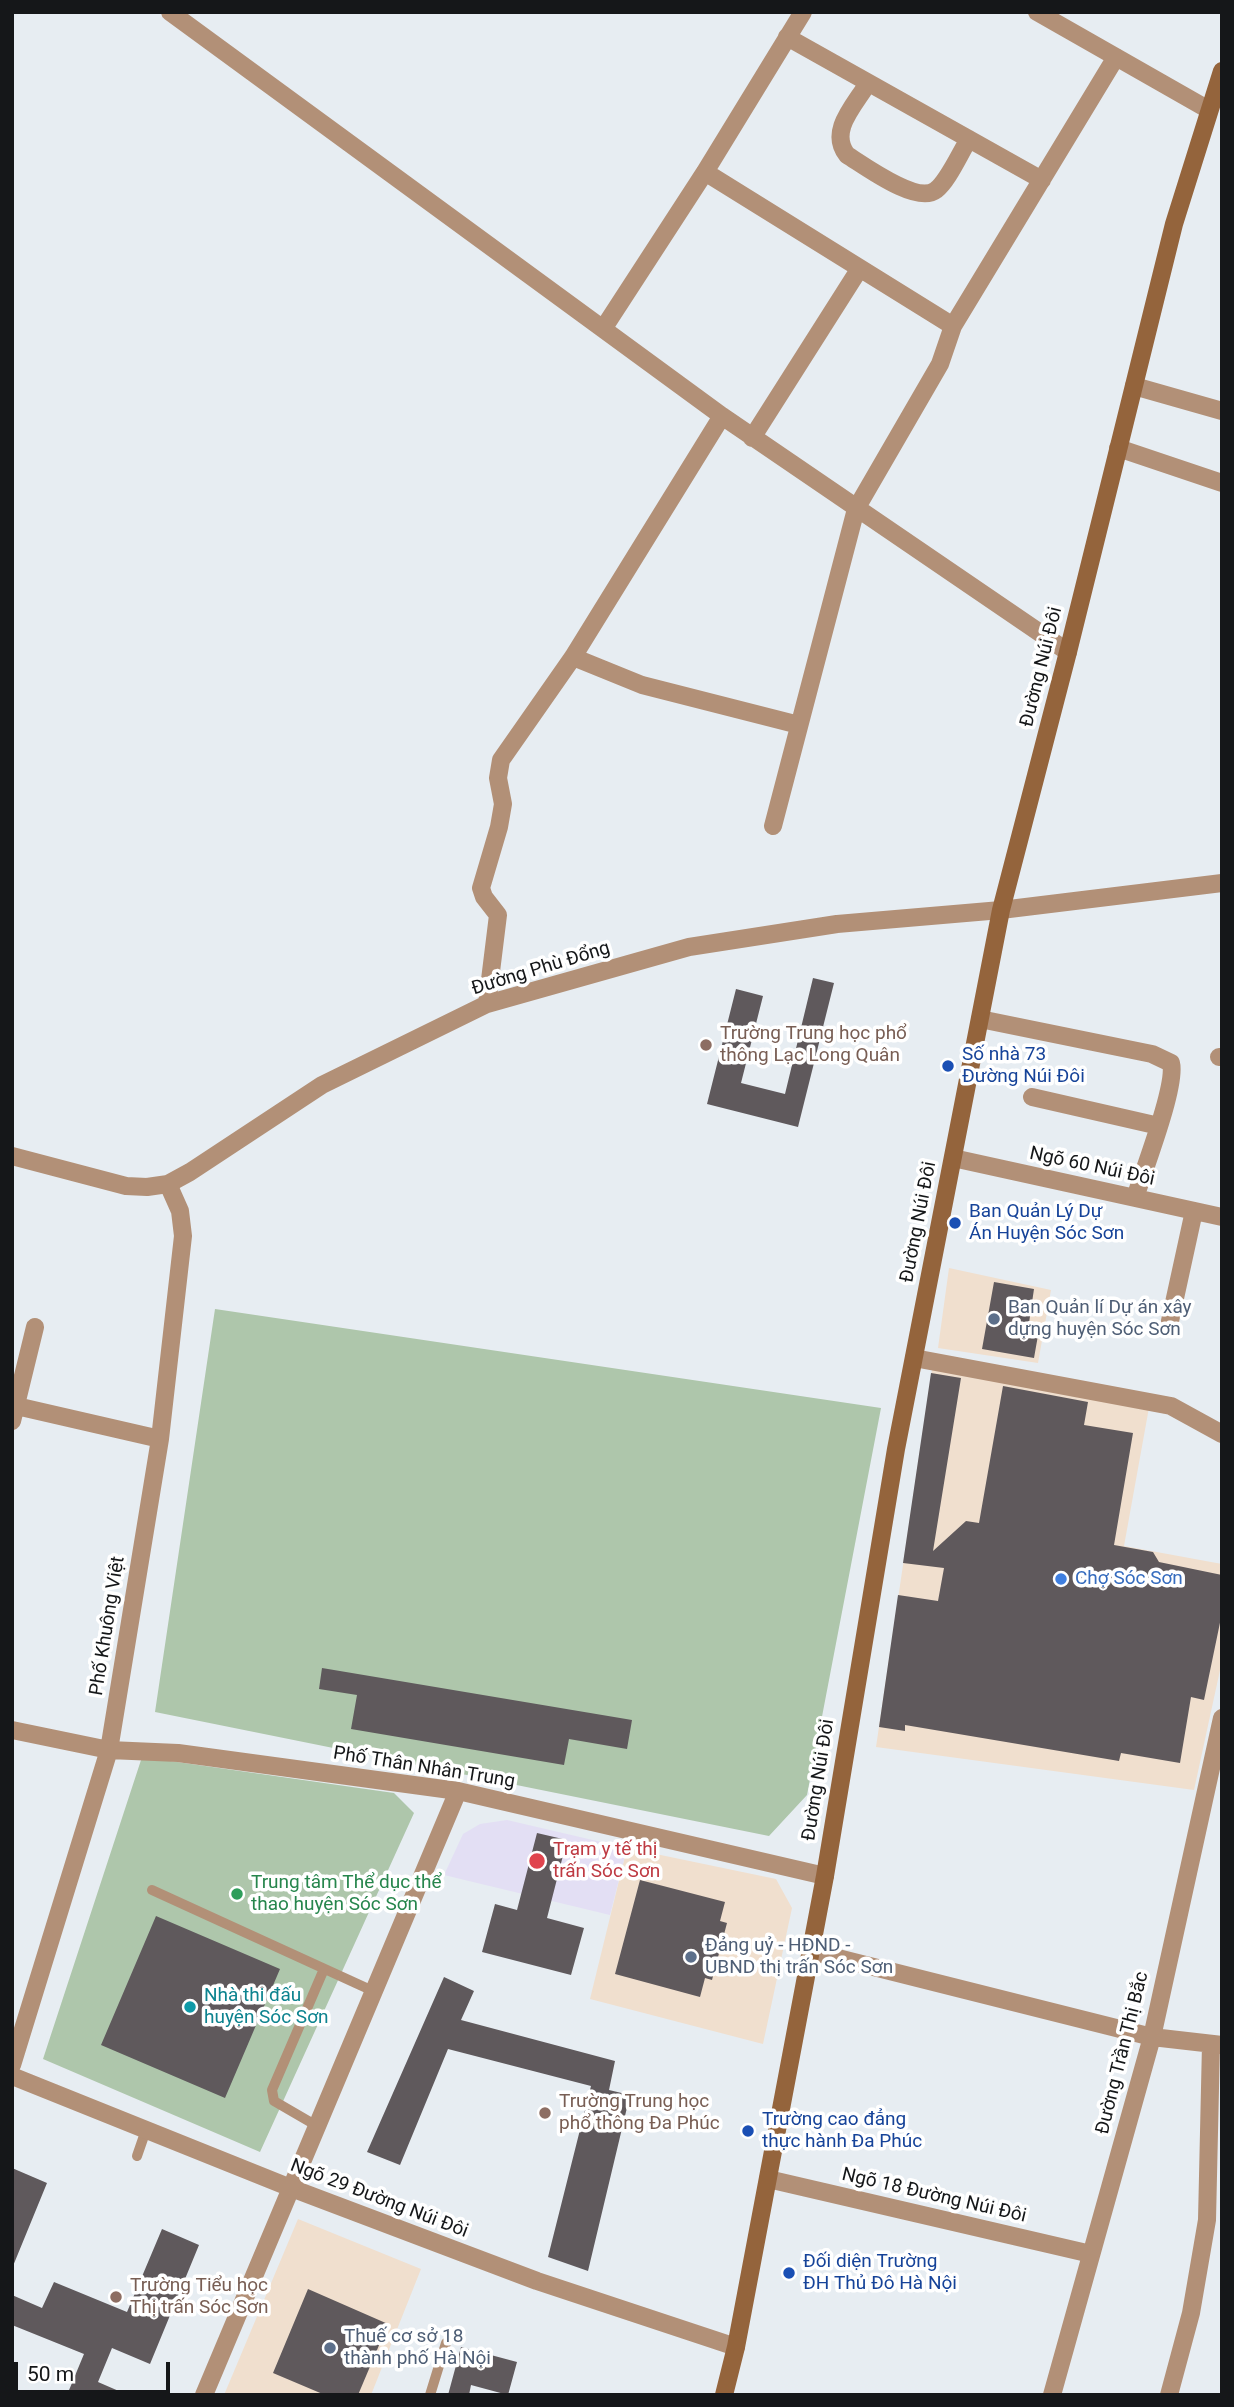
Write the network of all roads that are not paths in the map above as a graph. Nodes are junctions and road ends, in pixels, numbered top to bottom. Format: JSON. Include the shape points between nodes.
{"nodes":[{"id":1,"x":170,"y":12,"type":"edge"},
{"id":2,"x":803,"y":12,"type":"edge"},
{"id":3,"x":1037,"y":12,"type":"edge"},
{"id":4,"x":787,"y":37,"type":"junction"},
{"id":5,"x":1116,"y":57,"type":"junction"},
{"id":6,"x":1222,"y":71,"type":"edge"},
{"id":7,"x":868,"y":83,"type":"junction"},
{"id":8,"x":1219,"y":90,"type":"edge"},
{"id":9,"x":1209,"y":110,"type":"junction"},
{"id":10,"x":969,"y":139,"type":"junction"},
{"id":11,"x":705,"y":172,"type":"junction"},
{"id":12,"x":1042,"y":180,"type":"junction"},
{"id":13,"x":860,"y":268,"type":"junction"},
{"id":14,"x":953,"y":326,"type":"junction"},
{"id":15,"x":603,"y":329,"type":"junction"},
{"id":16,"x":1134,"y":386,"type":"junction"},
{"id":17,"x":1222,"y":411,"type":"edge"},
{"id":18,"x":722,"y":416,"type":"junction"},
{"id":19,"x":752,"y":438,"type":"junction"},
{"id":20,"x":1118,"y":447,"type":"junction"},
{"id":21,"x":1222,"y":483,"type":"edge"},
{"id":22,"x":856,"y":509,"type":"junction"},
{"id":23,"x":1068,"y":652,"type":"junction"},
{"id":24,"x":573,"y":657,"type":"junction"},
{"id":25,"x":799,"y":725,"type":"junction"},
{"id":26,"x":773,"y":826,"type":"dead end"},
{"id":27,"x":1222,"y":883,"type":"edge"},
{"id":28,"x":1001,"y":910,"type":"junction"},
{"id":29,"x":487,"y":1004,"type":"junction"},
{"id":30,"x":980,"y":1019,"type":"junction"},
{"id":31,"x":1032,"y":1097,"type":"dead end"},
{"id":32,"x":1159,"y":1126,"type":"junction"},
{"id":33,"x":12,"y":1156,"type":"edge"},
{"id":34,"x":953,"y":1158,"type":"junction"},
{"id":35,"x":168,"y":1184,"type":"junction"},
{"id":36,"x":1135,"y":1198,"type":"junction"},
{"id":37,"x":1194,"y":1211,"type":"junction"},
{"id":38,"x":1222,"y":1217,"type":"edge"},
{"id":39,"x":1170,"y":1321,"type":"dead end"},
{"id":40,"x":35,"y":1327,"type":"dead end"},
{"id":41,"x":914,"y":1358,"type":"junction"},
{"id":42,"x":14,"y":1410,"type":"edge"},
{"id":43,"x":1222,"y":1434,"type":"edge"},
{"id":44,"x":160,"y":1439,"type":"junction"},
{"id":45,"x":1222,"y":1718,"type":"edge"},
{"id":46,"x":12,"y":1730,"type":"edge"},
{"id":47,"x":109,"y":1750,"type":"junction"},
{"id":48,"x":458,"y":1791,"type":"junction"},
{"id":49,"x":825,"y":1877,"type":"junction"},
{"id":50,"x":152,"y":1890,"type":"dead end"},
{"id":51,"x":810,"y":1951,"type":"junction"},
{"id":52,"x":324,"y":1969,"type":"junction"},
{"id":53,"x":373,"y":1992,"type":"junction"},
{"id":54,"x":1152,"y":2037,"type":"junction"},
{"id":55,"x":1216,"y":2045,"type":"edge"},
{"id":56,"x":12,"y":2065,"type":"edge"},
{"id":57,"x":12,"y":2076,"type":"edge"},
{"id":58,"x":317,"y":2126,"type":"junction"},
{"id":59,"x":146,"y":2130,"type":"junction"},
{"id":60,"x":137,"y":2156,"type":"dead end"},
{"id":61,"x":768,"y":2179,"type":"junction"},
{"id":62,"x":291,"y":2188,"type":"junction"},
{"id":63,"x":1215,"y":2220,"type":"edge"},
{"id":64,"x":1091,"y":2254,"type":"junction"},
{"id":65,"x":446,"y":2343,"type":"dead end"},
{"id":66,"x":736,"y":2347,"type":"junction"},
{"id":67,"x":204,"y":2395,"type":"edge"},
{"id":68,"x":430,"y":2395,"type":"edge"},
{"id":69,"x":724,"y":2395,"type":"edge"},
{"id":70,"x":1052,"y":2395,"type":"edge"},
{"id":71,"x":1169,"y":2395,"type":"edge"}],
"edges":[{"from":1,"to":15,"type":"street"},
{"from":2,"to":4,"type":"street"},
{"from":3,"to":5,"type":"street"},
{"from":4,"to":7,"type":"street"},
{"from":4,"to":11,"type":"street"},
{"from":5,"to":9,"type":"street"},
{"from":5,"to":12,"type":"street"},
{"from":6,"to":8,"type":"main road","name":"Đường Núi Đôi"},
{"from":7,"to":10,"type":"street"},
{"from":7,"to":10,"type":"street","via":[[838,136],[841,146],[847,155],[911,192],[929,194],[938,189]]},
{"from":8,"to":9,"type":"main road","name":"Đường Núi Đôi"},
{"from":9,"to":16,"type":"main road","name":"Đường Núi Đôi","via":[[1174,224]]},
{"from":10,"to":12,"type":"street"},
{"from":11,"to":13,"type":"street"},
{"from":11,"to":15,"type":"street"},
{"from":12,"to":14,"type":"street"},
{"from":13,"to":14,"type":"street"},
{"from":13,"to":19,"type":"street"},
{"from":14,"to":22,"type":"street","via":[[940,364]]},
{"from":15,"to":18,"type":"street"},
{"from":16,"to":17,"type":"street"},
{"from":16,"to":20,"type":"main road","name":"Đường Núi Đôi"},
{"from":18,"to":19,"type":"street"},
{"from":18,"to":24,"type":"street"},
{"from":19,"to":22,"type":"street"},
{"from":20,"to":21,"type":"street"},
{"from":20,"to":23,"type":"main road","name":"Đường Núi Đôi"},
{"from":22,"to":23,"type":"street"},
{"from":22,"to":25,"type":"street"},
{"from":23,"to":28,"type":"main road","name":"Đường Núi Đôi"},
{"from":24,"to":25,"type":"street","via":[[642,685]]},
{"from":24,"to":29,"type":"street","via":[[501,760],[498,778],[503,804],[481,888],[498,915]]},
{"from":25,"to":26,"type":"street"},
{"from":27,"to":28,"type":"street","name":"Đường Phù Đổng"},
{"from":28,"to":29,"type":"street","name":"Đường Phù Đổng","via":[[837,924],[690,947]]},
{"from":28,"to":30,"type":"main road","name":"Đường Núi Đôi"},
{"from":29,"to":35,"type":"street","name":"Đường Phù Đổng","via":[[322,1085]]},
{"from":30,"to":32,"type":"street","via":[[1152,1054],[1171,1063]]},
{"from":30,"to":34,"type":"main road","name":"Đường Núi Đôi"},
{"from":31,"to":32,"type":"street"},
{"from":32,"to":36,"type":"street"},
{"from":33,"to":35,"type":"street","name":"Đường Phù Đổng","via":[[126,1186]]},
{"from":34,"to":36,"type":"street","name":"Ngõ 60 Núi Đôi"},
{"from":34,"to":41,"type":"main road","name":"Đường Núi Đôi"},
{"from":35,"to":44,"type":"street","name":"Phố Khuông Việt","via":[[180,1211],[183,1236]]},
{"from":36,"to":37,"type":"street","name":"Ngõ 60 Núi Đôi"},
{"from":37,"to":38,"type":"street","name":"Ngõ 60 Núi Đôi"},
{"from":37,"to":39,"type":"street"},
{"from":40,"to":42,"type":"street"},
{"from":41,"to":43,"type":"street","via":[[1171,1406]]},
{"from":41,"to":49,"type":"main road","name":"Đường Núi Đôi"},
{"from":42,"to":44,"type":"street"},
{"from":44,"to":47,"type":"street","name":"Phố Khuông Việt"},
{"from":45,"to":54,"type":"street","name":"Đường Trần Thị Bắc"},
{"from":46,"to":47,"type":"street","name":"Phố Thân Nhân Trung"},
{"from":47,"to":48,"type":"street","name":"Phố Thân Nhân Trung","via":[[178,1753]]},
{"from":47,"to":56,"type":"street","name":"Phố Khuông Việt"},
{"from":48,"to":49,"type":"street","name":"Phố Thân Nhân Trung"},
{"from":48,"to":53,"type":"street"},
{"from":49,"to":51,"type":"main road","name":"Đường Núi Đôi"},
{"from":50,"to":52,"type":"lane"},
{"from":51,"to":54,"type":"street"},
{"from":51,"to":61,"type":"main road","name":"Đường Núi Đôi"},
{"from":52,"to":53,"type":"lane"},
{"from":52,"to":58,"type":"lane","via":[[272,2090],[281,2108]]},
{"from":53,"to":58,"type":"street"},
{"from":54,"to":55,"type":"street"},
{"from":54,"to":64,"type":"street","name":"Đường Trần Thị Bắc"},
{"from":55,"to":63,"type":"street"},
{"from":57,"to":59,"type":"street","name":"Ngõ 29 Đường Núi Đôi"},
{"from":58,"to":62,"type":"street"},
{"from":59,"to":60,"type":"lane"},
{"from":59,"to":62,"type":"street","name":"Ngõ 29 Đường Núi Đôi"},
{"from":61,"to":64,"type":"street","name":"Ngõ 18 Đường Núi Đôi"},
{"from":61,"to":66,"type":"main road","name":"Đường Núi Đôi"},
{"from":62,"to":66,"type":"street","name":"Ngõ 29 Đường Núi Đôi","via":[[537,2281]]},
{"from":62,"to":67,"type":"street"},
{"from":63,"to":71,"type":"street"},
{"from":64,"to":70,"type":"street","name":"Đường Trần Thị Bắc"},
{"from":65,"to":68,"type":"lane"},
{"from":66,"to":69,"type":"main road","name":"Đường Núi Đôi"}]}
